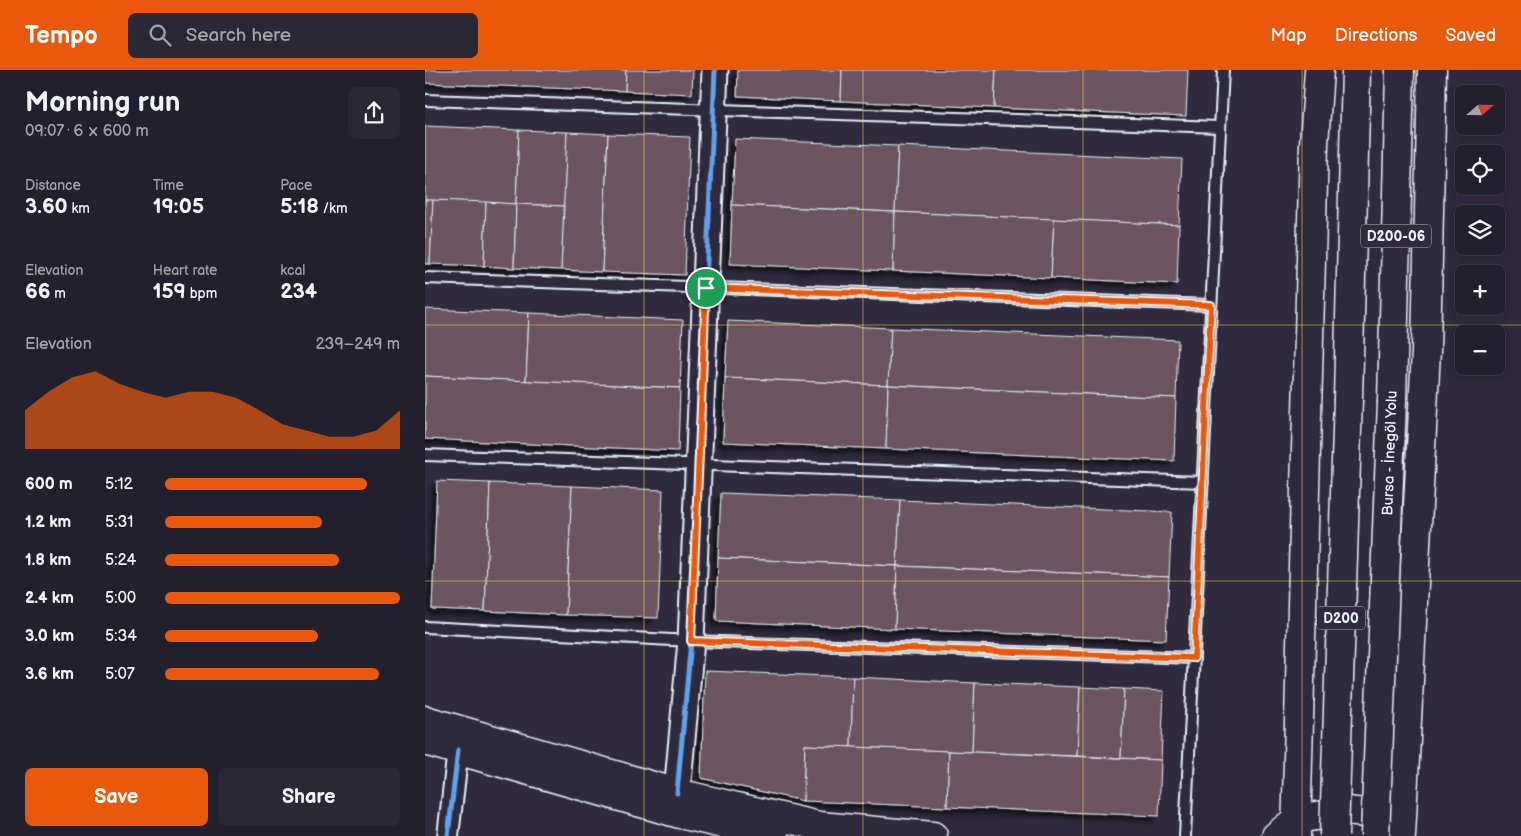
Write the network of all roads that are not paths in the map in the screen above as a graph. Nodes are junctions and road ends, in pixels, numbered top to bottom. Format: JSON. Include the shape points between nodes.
{"nodes":[{"id":1,"x":715,"y":70,"type":"edge"},
{"id":2,"x":1223,"y":70,"type":"edge"},
{"id":3,"x":1319,"y":70,"type":"edge"},
{"id":4,"x":1356,"y":70,"type":"edge"},
{"id":5,"x":1400,"y":70,"type":"edge"},
{"id":6,"x":1432,"y":70,"type":"edge"},
{"id":7,"x":425,"y":100,"type":"edge"},
{"id":8,"x":713,"y":110,"type":"junction"},
{"id":9,"x":1220,"y":128,"type":"junction"},
{"id":10,"x":425,"y":278,"type":"edge"},
{"id":11,"x":706,"y":288,"type":"junction"},
{"id":12,"x":1211,"y":305,"type":"junction"},
{"id":13,"x":1348,"y":399,"type":"joint"},
{"id":14,"x":425,"y":455,"type":"edge"},
{"id":15,"x":699,"y":464,"type":"junction"},
{"id":16,"x":1203,"y":482,"type":"junction"},
{"id":17,"x":425,"y":627,"type":"edge"},
{"id":18,"x":691,"y":641,"type":"junction"},
{"id":19,"x":1194,"y":658,"type":"junction"},
{"id":20,"x":425,"y":720,"type":"edge"},
{"id":21,"x":425,"y":741,"type":"edge"},
{"id":22,"x":458,"y":750,"type":"junction"},
{"id":23,"x":677,"y":793,"type":"junction"},
{"id":24,"x":1401,"y":826,"type":"edge"},
{"id":25,"x":1297,"y":828,"type":"edge"},
{"id":26,"x":448,"y":836,"type":"edge"},
{"id":27,"x":774,"y":836,"type":"edge"},
{"id":28,"x":933,"y":836,"type":"edge"},
{"id":29,"x":1185,"y":836,"type":"edge"},
{"id":30,"x":1276,"y":836,"type":"edge"},
{"id":31,"x":1334,"y":836,"type":"edge"},
{"id":32,"x":1375,"y":836,"type":"edge"}],
"edges":[{"from":1,"to":8,"type":"street"},
{"from":2,"to":9,"type":"lane"},
{"from":3,"to":25,"type":"main road","via":[[1314,144]]},
{"from":4,"to":13,"type":"main road","number":"D200-06"},
{"from":5,"to":32,"type":"main road","name":"Bursa - İnegöl Yolu","number":"D200-06","bridge":true,"via":[[1392,401]]},
{"from":6,"to":24,"type":"main road","via":[[1426,351]]},
{"from":7,"to":8,"type":"lane"},
{"from":8,"to":9,"type":"lane"},
{"from":8,"to":11,"type":"street"},
{"from":9,"to":12,"type":"lane"},
{"from":10,"to":11,"type":"lane"},
{"from":11,"to":12,"type":"lane"},
{"from":11,"to":15,"type":"street"},
{"from":12,"to":16,"type":"lane"},
{"from":13,"to":31,"type":"main road","number":"D200","bridge":true},
{"from":14,"to":15,"type":"lane"},
{"from":15,"to":16,"type":"lane"},
{"from":15,"to":18,"type":"street"},
{"from":16,"to":19,"type":"lane"},
{"from":17,"to":18,"type":"lane"},
{"from":18,"to":19,"type":"lane"},
{"from":18,"to":23,"type":"street"},
{"from":19,"to":29,"type":"lane"},
{"from":20,"to":23,"type":"main road"},
{"from":21,"to":22,"type":"main road"},
{"from":22,"to":26,"type":"street"},
{"from":22,"to":27,"type":"main road","via":[[680,814]]},
{"from":23,"to":28,"type":"main road","via":[[819,826]]},
{"from":24,"to":25,"type":"main road","via":[[1347,811]]},
{"from":25,"to":30,"type":"main road"}]}
